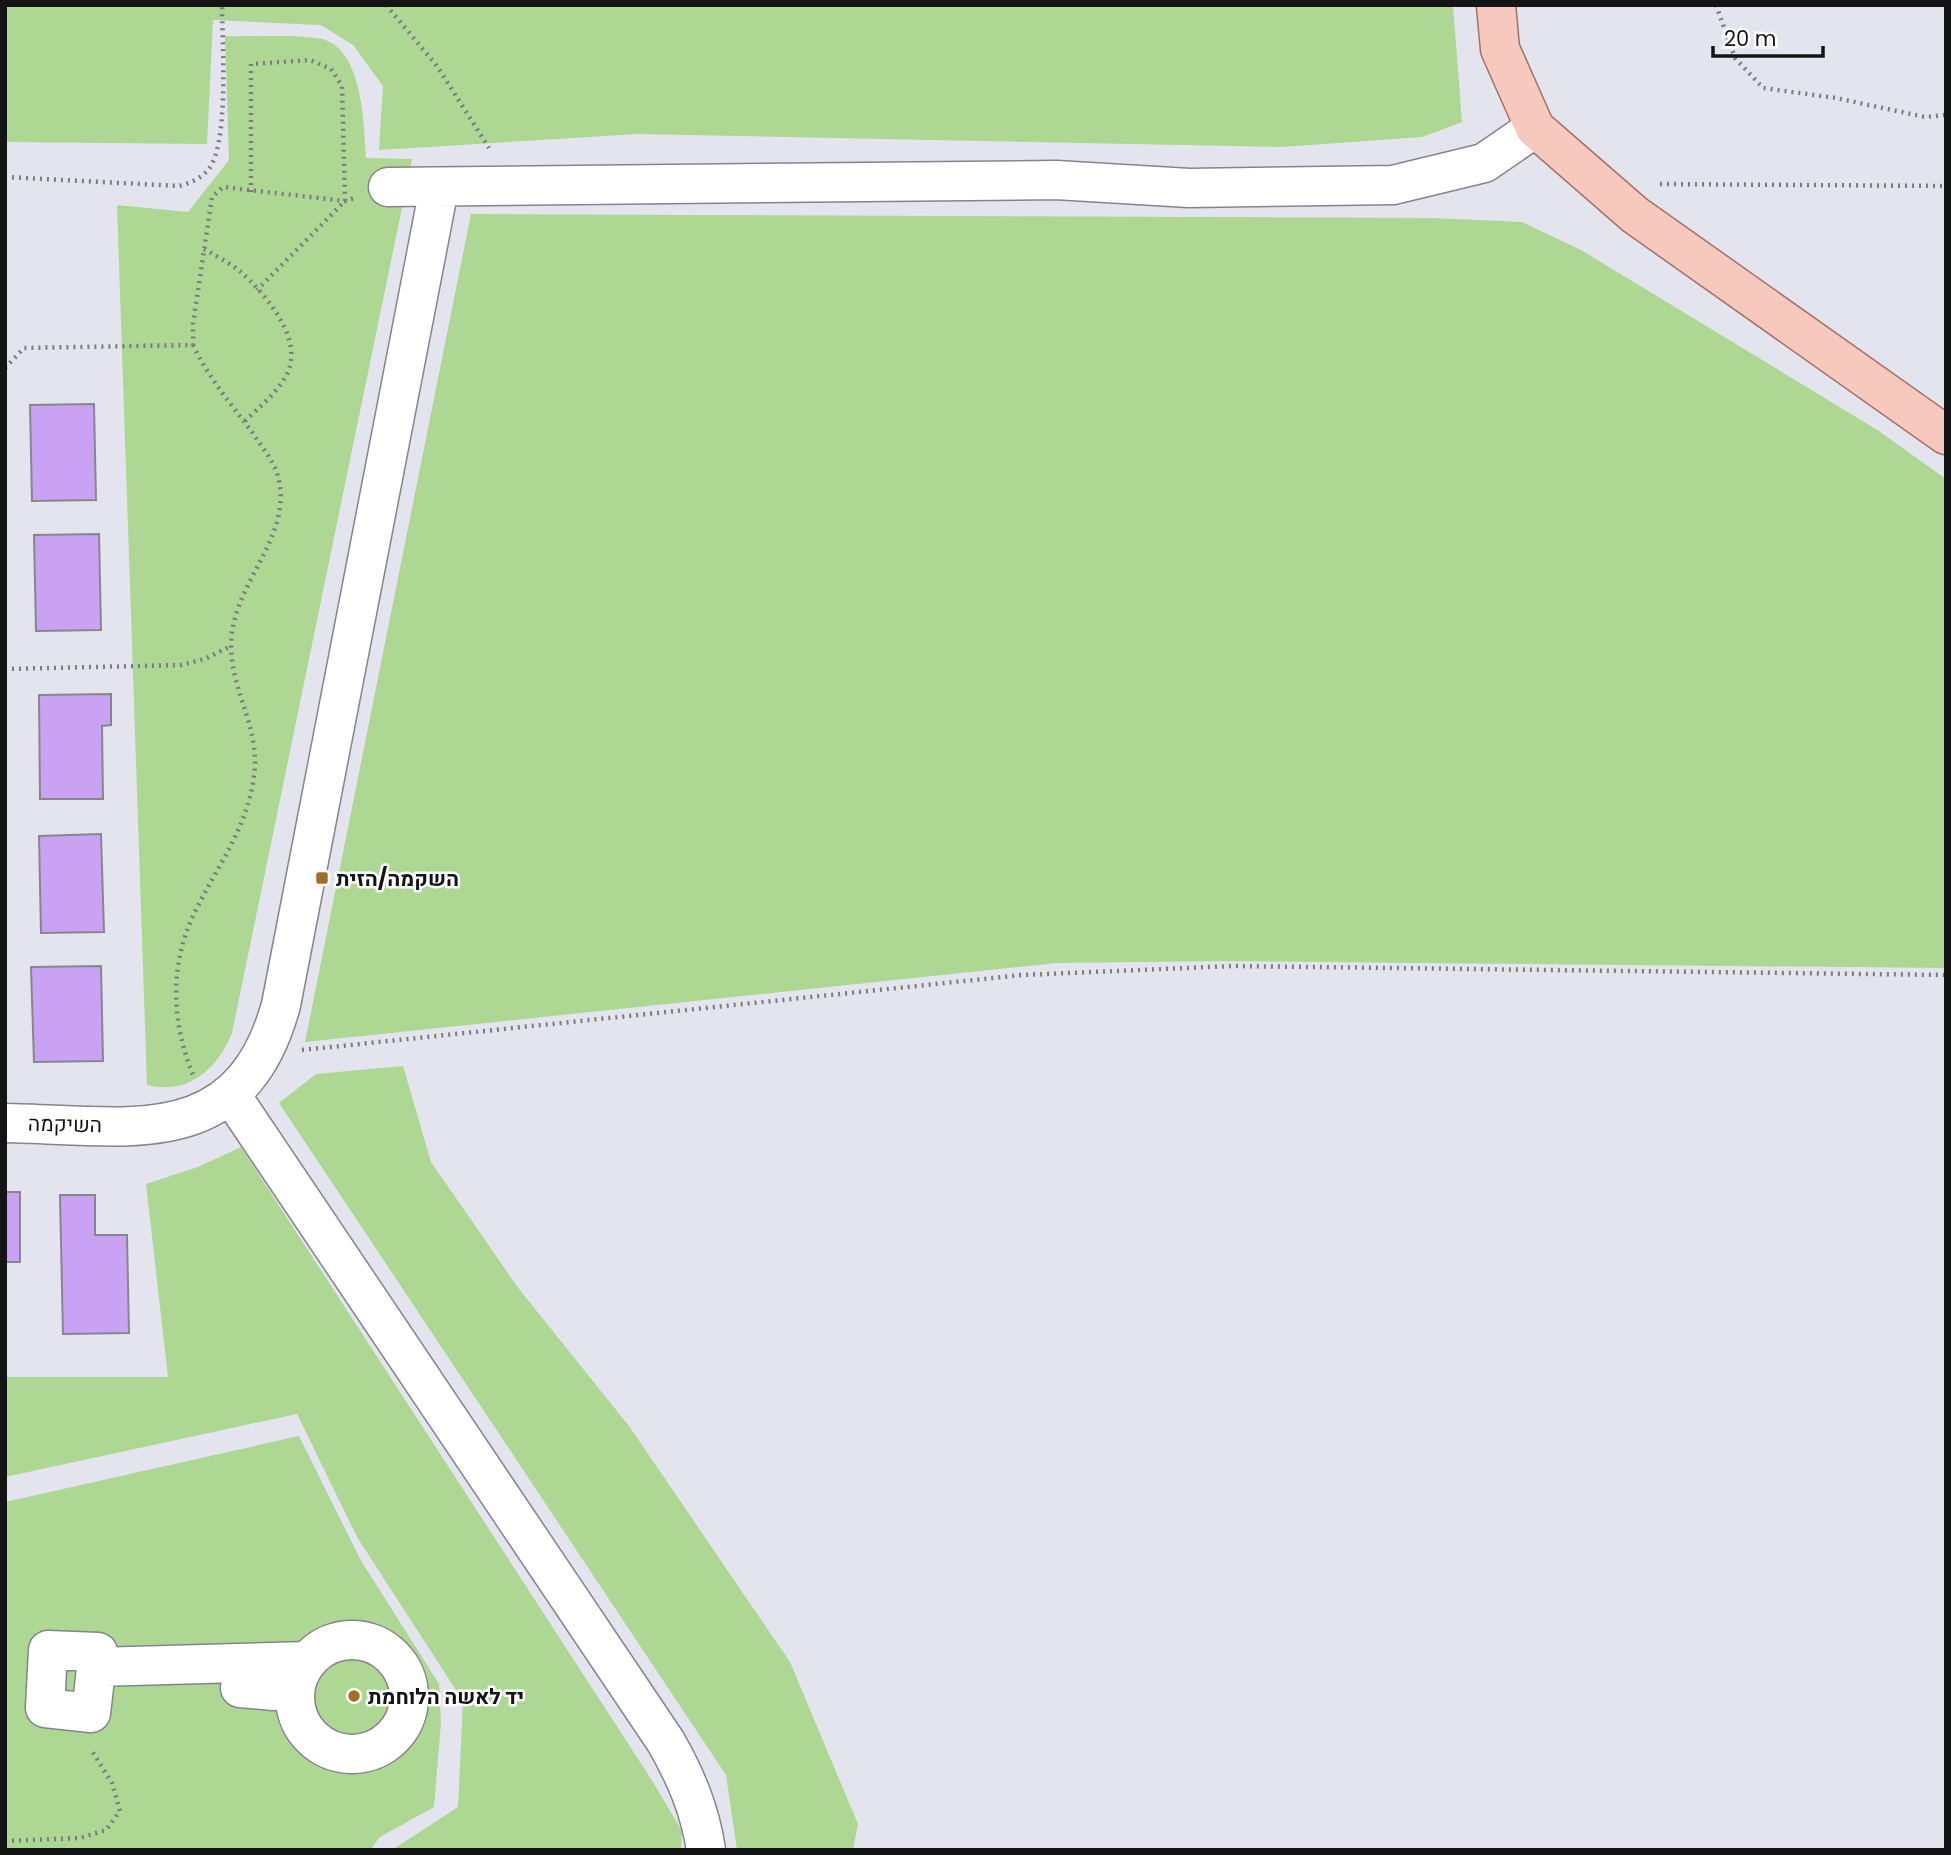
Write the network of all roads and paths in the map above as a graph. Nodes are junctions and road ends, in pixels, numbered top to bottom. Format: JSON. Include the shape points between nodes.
{"nodes":[{"id":1,"x":222,"y":5,"type":"edge"},
{"id":2,"x":386,"y":5,"type":"edge"},
{"id":3,"x":1496,"y":5,"type":"edge"},
{"id":4,"x":1716,"y":5,"type":"edge"},
{"id":5,"x":1946,"y":115,"type":"edge"},
{"id":6,"x":1535,"y":128,"type":"junction"},
{"id":7,"x":5,"y":177,"type":"edge"},
{"id":8,"x":1946,"y":186,"type":"edge"},
{"id":9,"x":388,"y":187,"type":"joint"},
{"id":10,"x":439,"y":188,"type":"junction"},
{"id":11,"x":514,"y":188,"type":"junction"},
{"id":12,"x":251,"y":192,"type":"junction"},
{"id":13,"x":345,"y":201,"type":"junction"},
{"id":14,"x":1635,"y":215,"type":"junction"},
{"id":15,"x":204,"y":249,"type":"junction"},
{"id":16,"x":257,"y":290,"type":"junction"},
{"id":17,"x":192,"y":345,"type":"junction"},
{"id":18,"x":5,"y":368,"type":"edge"},
{"id":19,"x":244,"y":422,"type":"junction"},
{"id":20,"x":1946,"y":435,"type":"edge"},
{"id":21,"x":229,"y":647,"type":"junction"},
{"id":22,"x":5,"y":669,"type":"edge"},
{"id":23,"x":1946,"y":975,"type":"edge"},
{"id":24,"x":264,"y":1054,"type":"junction"},
{"id":25,"x":219,"y":1103,"type":"junction"},
{"id":26,"x":5,"y":1123,"type":"edge"},
{"id":27,"x":308,"y":1661,"type":"dead end"},
{"id":28,"x":182,"y":1686,"type":"junction"},
{"id":29,"x":68,"y":1710,"type":"junction"},
{"id":30,"x":5,"y":1841,"type":"edge"},
{"id":31,"x":706,"y":1850,"type":"edge"}],
"edges":[{"from":1,"to":7,"type":"path","via":[[221,144],[208,171],[178,186]]},
{"from":2,"to":11,"type":"path","via":[[437,66]]},
{"from":3,"to":6,"type":"main road","via":[[1500,49]]},
{"from":4,"to":5,"type":"path","via":[[1735,58],[1763,88],[1925,117]]},
{"from":6,"to":11,"type":"street","via":[[1484,163],[1393,185],[1189,188],[1056,180]]},
{"from":6,"to":14,"type":"main road"},
{"from":8,"to":14,"type":"path","via":[[1658,184]]},
{"from":9,"to":10,"type":"street"},
{"from":9,"to":13,"type":"path"},
{"from":10,"to":11,"type":"street"},
{"from":10,"to":24,"type":"street","via":[[281,1005]]},
{"from":12,"to":13,"type":"path"},
{"from":12,"to":13,"type":"path","via":[[251,64],[310,60],[331,69],[342,86]]},
{"from":12,"to":15,"type":"path","via":[[223,187],[212,197]]},
{"from":13,"to":16,"type":"path"},
{"from":14,"to":20,"type":"main road"},
{"from":15,"to":16,"type":"path","via":[[240,271]]},
{"from":15,"to":17,"type":"path"},
{"from":16,"to":19,"type":"path","via":[[288,333],[291,355],[279,385]]},
{"from":17,"to":18,"type":"path","via":[[24,348]]},
{"from":17,"to":19,"type":"path"},
{"from":19,"to":21,"type":"path","via":[[277,472],[279,520],[239,603]]},
{"from":21,"to":22,"type":"path","via":[[181,665]]},
{"from":21,"to":25,"type":"path","via":[[234,679],[252,732],[254,778],[245,818],[193,915],[180,950],[174,990],[180,1043]]},
{"from":23,"to":24,"type":"path","via":[[1233,966],[1035,974]]},
{"from":24,"to":25,"type":"street","via":[[253,1073]]},
{"from":25,"to":26,"type":"street","name":"השיקמה","via":[[168,1122]]},
{"from":25,"to":31,"type":"street","via":[[666,1742],[699,1812]]},
{"from":27,"to":28,"type":"street"},
{"from":28,"to":29,"type":"street","via":[[91,1713]]},
{"from":28,"to":29,"type":"street","via":[[98,1652],[48,1650],[45,1708]]},
{"from":29,"to":30,"type":"path","via":[[112,1783],[120,1811],[106,1830],[80,1838]]}]}
